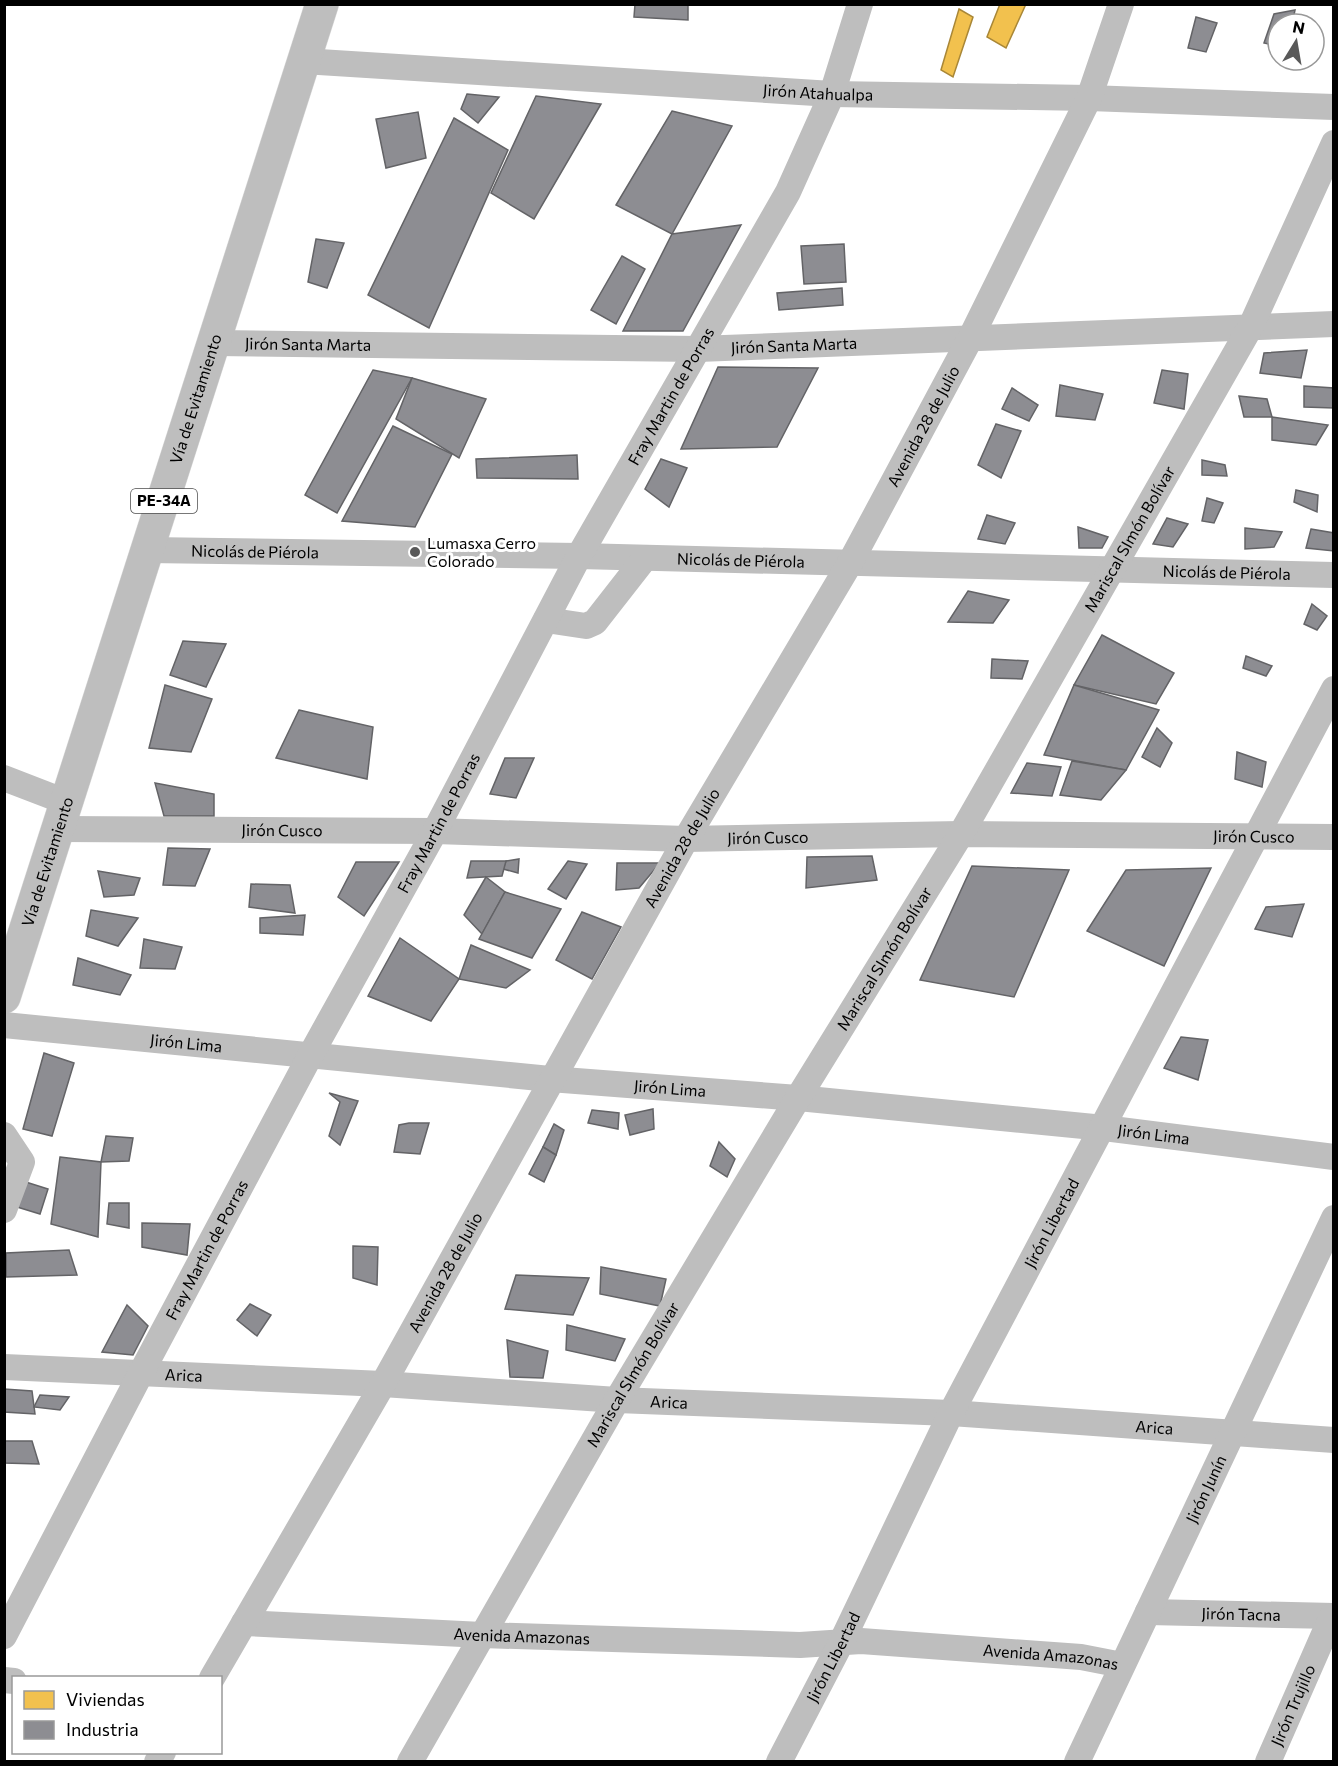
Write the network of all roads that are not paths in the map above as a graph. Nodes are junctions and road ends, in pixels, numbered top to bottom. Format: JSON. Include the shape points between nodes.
{"nodes":[{"id":1,"x":322,"y":4,"type":"edge"},
{"id":2,"x":860,"y":4,"type":"edge"},
{"id":3,"x":1120,"y":4,"type":"edge"},
{"id":4,"x":303,"y":62,"type":"junction"},
{"id":5,"x":832,"y":94,"type":"junction"},
{"id":6,"x":1089,"y":98,"type":"junction"},
{"id":7,"x":1334,"y":107,"type":"edge"},
{"id":8,"x":1334,"y":143,"type":"edge"},
{"id":9,"x":1334,"y":324,"type":"edge"},
{"id":10,"x":1251,"y":326,"type":"junction"},
{"id":11,"x":971,"y":337,"type":"junction"},
{"id":12,"x":216,"y":343,"type":"junction"},
{"id":13,"x":698,"y":349,"type":"junction"},
{"id":14,"x":147,"y":550,"type":"junction"},
{"id":15,"x":579,"y":556,"type":"junction"},
{"id":16,"x":645,"y":558,"type":"junction"},
{"id":17,"x":850,"y":563,"type":"junction"},
{"id":18,"x":1110,"y":569,"type":"junction"},
{"id":19,"x":1334,"y":575,"type":"edge"},
{"id":20,"x":546,"y":620,"type":"junction"},
{"id":21,"x":1334,"y":689,"type":"edge"},
{"id":22,"x":4,"y":778,"type":"edge"},
{"id":23,"x":62,"y":815,"type":"junction"},
{"id":24,"x":435,"y":831,"type":"junction"},
{"id":25,"x":961,"y":834,"type":"junction"},
{"id":26,"x":1254,"y":836,"type":"junction"},
{"id":27,"x":1334,"y":837,"type":"edge"},
{"id":28,"x":686,"y":839,"type":"junction"},
{"id":29,"x":8,"y":974,"type":"edge"},
{"id":30,"x":4,"y":1025,"type":"edge"},
{"id":31,"x":310,"y":1056,"type":"junction"},
{"id":32,"x":550,"y":1080,"type":"junction"},
{"id":33,"x":798,"y":1098,"type":"junction"},
{"id":34,"x":1104,"y":1128,"type":"junction"},
{"id":35,"x":4,"y":1135,"type":"edge"},
{"id":36,"x":1334,"y":1157,"type":"edge"},
{"id":37,"x":4,"y":1210,"type":"edge"},
{"id":38,"x":1334,"y":1218,"type":"edge"},
{"id":39,"x":4,"y":1366,"type":"edge"},
{"id":40,"x":141,"y":1373,"type":"junction"},
{"id":41,"x":383,"y":1384,"type":"junction"},
{"id":42,"x":617,"y":1400,"type":"junction"},
{"id":43,"x":951,"y":1413,"type":"junction"},
{"id":44,"x":1231,"y":1434,"type":"junction"},
{"id":45,"x":1334,"y":1440,"type":"edge"},
{"id":46,"x":1148,"y":1612,"type":"junction"},
{"id":47,"x":1333,"y":1616,"type":"edge"},
{"id":48,"x":244,"y":1623,"type":"junction"},
{"id":49,"x":482,"y":1635,"type":"junction"},
{"id":50,"x":4,"y":1636,"type":"edge"},
{"id":51,"x":838,"y":1647,"type":"junction"},
{"id":52,"x":1122,"y":1665,"type":"junction"},
{"id":53,"x":213,"y":1676,"type":"edge"},
{"id":54,"x":410,"y":1761,"type":"edge"},
{"id":55,"x":779,"y":1761,"type":"edge"},
{"id":56,"x":1077,"y":1761,"type":"edge"},
{"id":57,"x":1268,"y":1761,"type":"edge"}],
"edges":[{"from":1,"to":4,"type":"highway","name":"Vía de Evitamiento","number":"PE-34A"},
{"from":2,"to":5,"type":"street","name":"Fray Martin de Porras"},
{"from":3,"to":6,"type":"street","name":"Avenida 28 de Julio"},
{"from":4,"to":5,"type":"street","name":"Jirón Atahualpa"},
{"from":4,"to":12,"type":"highway","name":"Vía de Evitamiento","number":"PE-34A"},
{"from":5,"to":6,"type":"street","name":"Jirón Atahualpa"},
{"from":5,"to":13,"type":"street","name":"Fray Martin de Porras","via":[[788,192]]},
{"from":6,"to":7,"type":"street","name":"Jirón Atahualpa"},
{"from":6,"to":11,"type":"street","name":"Avenida 28 de Julio"},
{"from":8,"to":10,"type":"street","name":"Mariscal SImón Bolívar"},
{"from":9,"to":10,"type":"street","name":"Jirón Santa Marta"},
{"from":10,"to":11,"type":"street","name":"Jirón Santa Marta"},
{"from":10,"to":18,"type":"street","name":"Mariscal SImón Bolívar"},
{"from":11,"to":13,"type":"street","name":"Jirón Santa Marta"},
{"from":11,"to":17,"type":"street","name":"Avenida 28 de Julio"},
{"from":12,"to":13,"type":"street","name":"Jirón Santa Marta"},
{"from":12,"to":14,"type":"highway","name":"Vía de Evitamiento","number":"PE-34A"},
{"from":13,"to":15,"type":"street","name":"Fray Martin de Porras"},
{"from":14,"to":15,"type":"street","name":"Nicolás de Piérola"},
{"from":14,"to":23,"type":"highway","name":"Vía de Evitamiento","number":"PE-34A"},
{"from":15,"to":16,"type":"street","name":"Nicolás de Piérola"},
{"from":15,"to":20,"type":"street","name":"Fray Martin de Porras"},
{"from":16,"to":17,"type":"street","name":"Nicolás de Piérola"},
{"from":16,"to":20,"type":"street","via":[[595,622],[586,626]]},
{"from":17,"to":18,"type":"street","name":"Nicolás de Piérola"},
{"from":17,"to":28,"type":"street","name":"Avenida 28 de Julio"},
{"from":18,"to":19,"type":"street","name":"Nicolás de Piérola"},
{"from":18,"to":25,"type":"street","name":"Mariscal SImón Bolívar"},
{"from":20,"to":24,"type":"street","name":"Fray Martin de Porras"},
{"from":21,"to":26,"type":"street","name":"Jirón Libertad"},
{"from":22,"to":23,"type":"street"},
{"from":23,"to":24,"type":"street","name":"Jirón Cusco"},
{"from":23,"to":29,"type":"highway","name":"Vía de Evitamiento","number":"PE-34A"},
{"from":24,"to":28,"type":"street","name":"Jirón Cusco"},
{"from":24,"to":31,"type":"street","name":"Fray Martin de Porras"},
{"from":25,"to":26,"type":"street","name":"Jirón Cusco"},
{"from":25,"to":28,"type":"street","name":"Jirón Cusco"},
{"from":25,"to":33,"type":"street","name":"Mariscal SImón Bolívar"},
{"from":26,"to":27,"type":"street","name":"Jirón Cusco"},
{"from":26,"to":34,"type":"street","name":"Jirón Libertad"},
{"from":28,"to":32,"type":"street","name":"Avenida 28 de Julio"},
{"from":30,"to":31,"type":"street","name":"Jirón Lima"},
{"from":31,"to":32,"type":"street","name":"Jirón Lima"},
{"from":31,"to":40,"type":"street","name":"Fray Martin de Porras"},
{"from":32,"to":33,"type":"street","name":"Jirón Lima"},
{"from":32,"to":41,"type":"street","name":"Avenida 28 de Julio"},
{"from":33,"to":34,"type":"street","name":"Jirón Lima"},
{"from":33,"to":42,"type":"street","name":"Mariscal SImón Bolívar"},
{"from":34,"to":36,"type":"street","name":"Jirón Lima"},
{"from":34,"to":43,"type":"street","name":"Jirón Libertad"},
{"from":35,"to":37,"type":"street","via":[[22,1162]]},
{"from":38,"to":44,"type":"street","name":"Jirón Junín"},
{"from":39,"to":40,"type":"street","name":"Arica"},
{"from":40,"to":41,"type":"street","name":"Arica"},
{"from":40,"to":50,"type":"street","name":"Fray Martin de Porras"},
{"from":41,"to":42,"type":"street","name":"Arica"},
{"from":41,"to":48,"type":"street","name":"Avenida 28 de Julio"},
{"from":42,"to":43,"type":"street","name":"Arica"},
{"from":42,"to":49,"type":"street","name":"Mariscal SImón Bolívar"},
{"from":43,"to":44,"type":"street","name":"Arica"},
{"from":43,"to":51,"type":"street","name":"Jirón Libertad"},
{"from":44,"to":45,"type":"street","name":"Arica"},
{"from":44,"to":46,"type":"street","name":"Jirón Junín"},
{"from":46,"to":47,"type":"street","name":"Jirón Tacna"},
{"from":46,"to":52,"type":"street","name":"Jirón Junín"},
{"from":47,"to":57,"type":"street","name":"Jirón Trujillo"},
{"from":48,"to":49,"type":"street","name":"Avenida Amazonas"},
{"from":48,"to":53,"type":"street","name":"Avenida 28 de Julio"},
{"from":49,"to":51,"type":"street","name":"Avenida Amazonas"},
{"from":49,"to":54,"type":"street","name":"Mariscal SImón Bolívar"},
{"from":51,"to":52,"type":"street","name":"Avenida Amazonas","via":[[1081,1657]]},
{"from":51,"to":55,"type":"street","name":"Jirón Libertad"},
{"from":52,"to":56,"type":"street","name":"Jirón Junín"}]}
